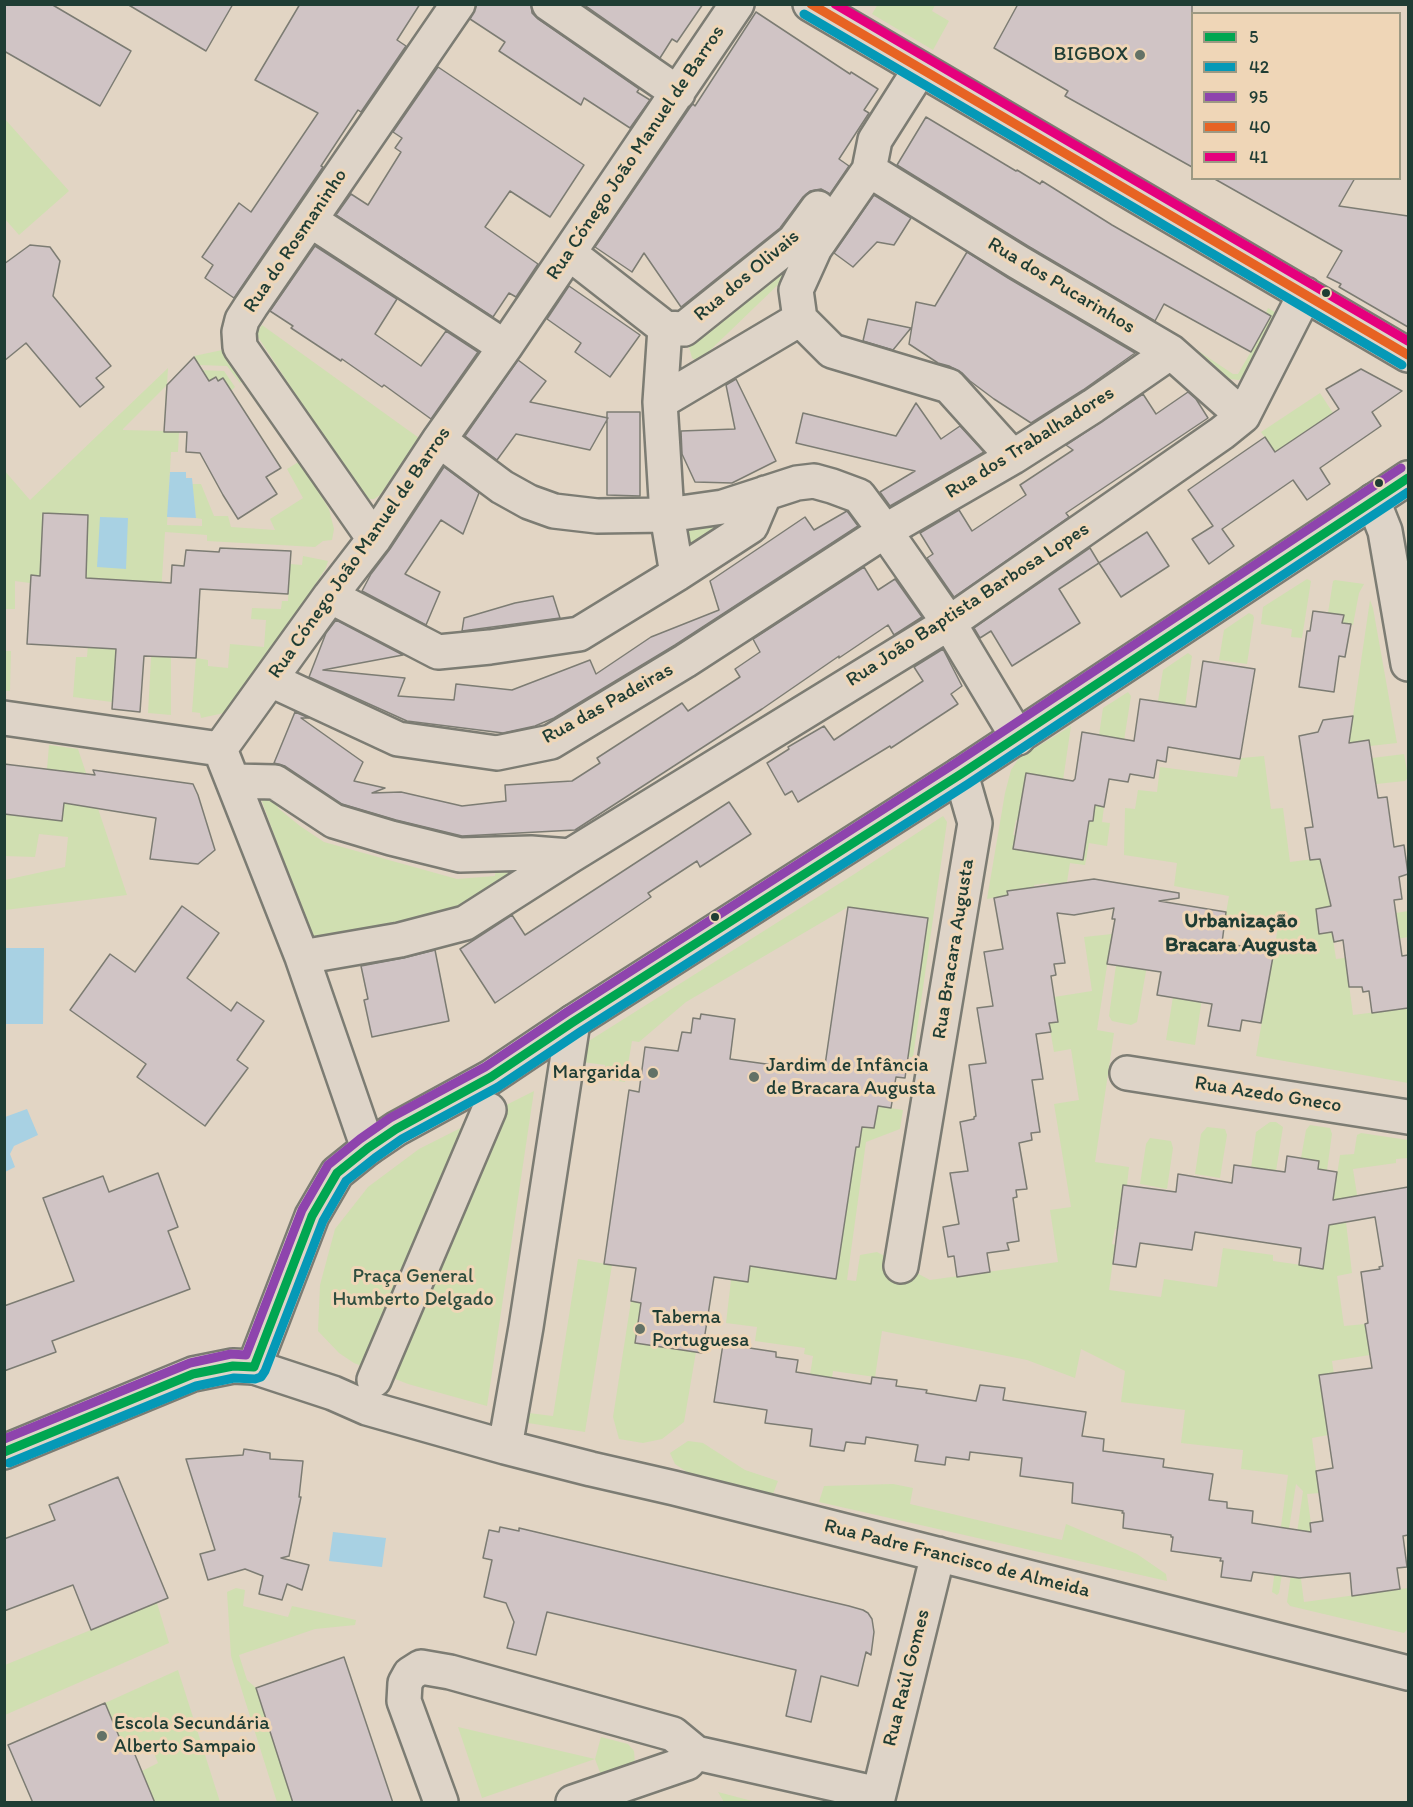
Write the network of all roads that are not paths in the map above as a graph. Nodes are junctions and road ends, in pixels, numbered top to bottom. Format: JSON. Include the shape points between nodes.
{"nodes":[{"id":1,"x":458,"y":4,"type":"edge"},
{"id":2,"x":549,"y":4,"type":"edge"},
{"id":3,"x":737,"y":4,"type":"edge"},
{"id":4,"x":810,"y":4,"type":"edge"},
{"id":5,"x":920,"y":69,"type":"junction"},
{"id":6,"x":678,"y":93,"type":"junction"},
{"id":7,"x":872,"y":155,"type":"junction"},
{"id":8,"x":310,"y":220,"type":"junction"},
{"id":9,"x":569,"y":253,"type":"junction"},
{"id":10,"x":1305,"y":294,"type":"junction"},
{"id":11,"x":800,"y":320,"type":"junction"},
{"id":12,"x":665,"y":328,"type":"junction"},
{"id":13,"x":505,"y":347,"type":"junction"},
{"id":14,"x":1171,"y":352,"type":"junction"},
{"id":15,"x":1408,"y":355,"type":"edge"},
{"id":16,"x":660,"y":402,"type":"junction"},
{"id":17,"x":1244,"y":416,"type":"junction"},
{"id":18,"x":439,"y":440,"type":"junction"},
{"id":19,"x":1013,"y":458,"type":"junction"},
{"id":20,"x":1408,"y":478,"type":"edge"},
{"id":21,"x":765,"y":494,"type":"junction"},
{"id":22,"x":1373,"y":501,"type":"junction"},
{"id":23,"x":667,"y":515,"type":"junction"},
{"id":24,"x":885,"y":531,"type":"junction"},
{"id":25,"x":374,"y":539,"type":"junction"},
{"id":26,"x":677,"y":574,"type":"junction"},
{"id":27,"x":330,"y":596,"type":"junction"},
{"id":28,"x":949,"y":623,"type":"junction"},
{"id":29,"x":1408,"y":664,"type":"edge"},
{"id":30,"x":271,"y":680,"type":"junction"},
{"id":31,"x":4,"y":718,"type":"edge"},
{"id":32,"x":1018,"y":738,"type":"junction"},
{"id":33,"x":220,"y":749,"type":"junction"},
{"id":34,"x":961,"y":774,"type":"junction"},
{"id":35,"x":234,"y":781,"type":"junction"},
{"id":36,"x":570,"y":856,"type":"junction"},
{"id":37,"x":302,"y":957,"type":"junction"},
{"id":38,"x":573,"y":1022,"type":"junction"},
{"id":39,"x":1127,"y":1073,"type":"dead end"},
{"id":40,"x":489,"y":1110,"type":"dead end"},
{"id":41,"x":1408,"y":1117,"type":"edge"},
{"id":42,"x":368,"y":1148,"type":"junction"},
{"id":43,"x":902,"y":1266,"type":"dead end"},
{"id":44,"x":254,"y":1367,"type":"junction"},
{"id":45,"x":374,"y":1380,"type":"dead end"},
{"id":46,"x":505,"y":1447,"type":"junction"},
{"id":47,"x":4,"y":1452,"type":"edge"},
{"id":48,"x":938,"y":1554,"type":"junction"},
{"id":49,"x":1408,"y":1673,"type":"edge"},
{"id":50,"x":696,"y":1753,"type":"junction"},
{"id":51,"x":878,"y":1798,"type":"edge"},
{"id":52,"x":441,"y":1803,"type":"edge"},
{"id":53,"x":573,"y":1803,"type":"edge"}],
"edges":[{"from":1,"to":8,"type":"street","name":"Rua do Rosmaninho"},
{"from":2,"to":6,"type":"street"},
{"from":3,"to":6,"type":"street","name":"Rua Cónego João Manuel de Barros"},
{"from":4,"to":5,"type":"street"},
{"from":5,"to":7,"type":"street","name":"Rua dos Olivais"},
{"from":5,"to":10,"type":"street"},
{"from":6,"to":9,"type":"street","name":"Rua Cónego João Manuel de Barros"},
{"from":7,"to":11,"type":"street","name":"Rua dos Olivais","via":[[815,248],[796,290]]},
{"from":7,"to":12,"type":"street","name":"Rua dos Olivais","via":[[831,190],[794,241],[684,329]]},
{"from":7,"to":14,"type":"street","name":"Rua dos Pucarinhos","via":[[1018,262]]},
{"from":8,"to":13,"type":"street"},
{"from":8,"to":25,"type":"street","name":"Rua do Rosmaninho","via":[[242,320],[238,332],[240,347]]},
{"from":9,"to":12,"type":"street"},
{"from":9,"to":13,"type":"street","name":"Rua Cónego João Manuel de Barros"},
{"from":10,"to":15,"type":"street"},
{"from":10,"to":17,"type":"street","name":"Rua João Baptista Barbosa Lopes"},
{"from":11,"to":16,"type":"street"},
{"from":11,"to":19,"type":"street","via":[[832,351],[949,386]]},
{"from":12,"to":16,"type":"street"},
{"from":13,"to":18,"type":"street","name":"Rua Cónego João Manuel de Barros"},
{"from":14,"to":17,"type":"street","name":"Rua dos Pucarinhos"},
{"from":14,"to":19,"type":"street","name":"Rua dos Trabalhadores"},
{"from":16,"to":23,"type":"street"},
{"from":17,"to":28,"type":"street","name":"Rua João Baptista Barbosa Lopes"},
{"from":18,"to":23,"type":"street","via":[[502,487],[554,511],[597,516]]},
{"from":18,"to":25,"type":"street","name":"Rua Cónego João Manuel de Barros"},
{"from":19,"to":24,"type":"street","name":"Rua dos Trabalhadores"},
{"from":20,"to":22,"type":"street"},
{"from":21,"to":23,"type":"street","via":[[723,507]]},
{"from":21,"to":24,"type":"street","via":[[797,483],[814,481],[832,486],[859,496]]},
{"from":21,"to":26,"type":"street","via":[[751,526]]},
{"from":22,"to":29,"type":"street","via":[[1385,531]]},
{"from":22,"to":32,"type":"street"},
{"from":23,"to":26,"type":"street"},
{"from":24,"to":28,"type":"street"},
{"from":24,"to":30,"type":"street","name":"Rua das Padeiras","via":[[685,661],[551,742],[497,753],[398,738]]},
{"from":25,"to":27,"type":"street","name":"Rua Cónego João Manuel de Barros"},
{"from":26,"to":27,"type":"street","via":[[579,634],[438,652]]},
{"from":27,"to":30,"type":"street","name":"Rua Cónego João Manuel de Barros"},
{"from":28,"to":32,"type":"street"},
{"from":28,"to":36,"type":"street","name":"Rua João Baptista Barbosa Lopes"},
{"from":30,"to":33,"type":"street","name":"Rua Cónego João Manuel de Barros"},
{"from":31,"to":33,"type":"street"},
{"from":32,"to":34,"type":"street"},
{"from":33,"to":35,"type":"street"},
{"from":34,"to":38,"type":"street"},
{"from":34,"to":43,"type":"street","name":"Rua Bracara Augusta","via":[[975,823]]},
{"from":35,"to":36,"type":"street","via":[[275,783],[334,821],[460,855]]},
{"from":35,"to":37,"type":"street"},
{"from":36,"to":37,"type":"street","name":"Rua João Baptista Barbosa Lopes","via":[[465,923],[400,940]]},
{"from":37,"to":42,"type":"street"},
{"from":38,"to":42,"type":"street","via":[[491,1077]]},
{"from":38,"to":46,"type":"street"},
{"from":39,"to":41,"type":"street","name":"Rua Azedo Gneco"},
{"from":40,"to":45,"type":"street"},
{"from":42,"to":44,"type":"street","via":[[337,1173],[312,1216]]},
{"from":44,"to":46,"type":"street","via":[[367,1408]]},
{"from":44,"to":47,"type":"street","via":[[233,1366],[193,1374]]},
{"from":46,"to":48,"type":"street","name":"Rua Padre Francisco de Almeida"},
{"from":48,"to":49,"type":"street","name":"Rua Padre Francisco de Almeida"},
{"from":48,"to":51,"type":"street","name":"Rua Raúl Gomes"},
{"from":50,"to":51,"type":"street"},
{"from":50,"to":52,"type":"street","via":[[673,1734],[421,1667],[405,1683],[404,1701]]},
{"from":50,"to":53,"type":"street","via":[[687,1763]]}]}
